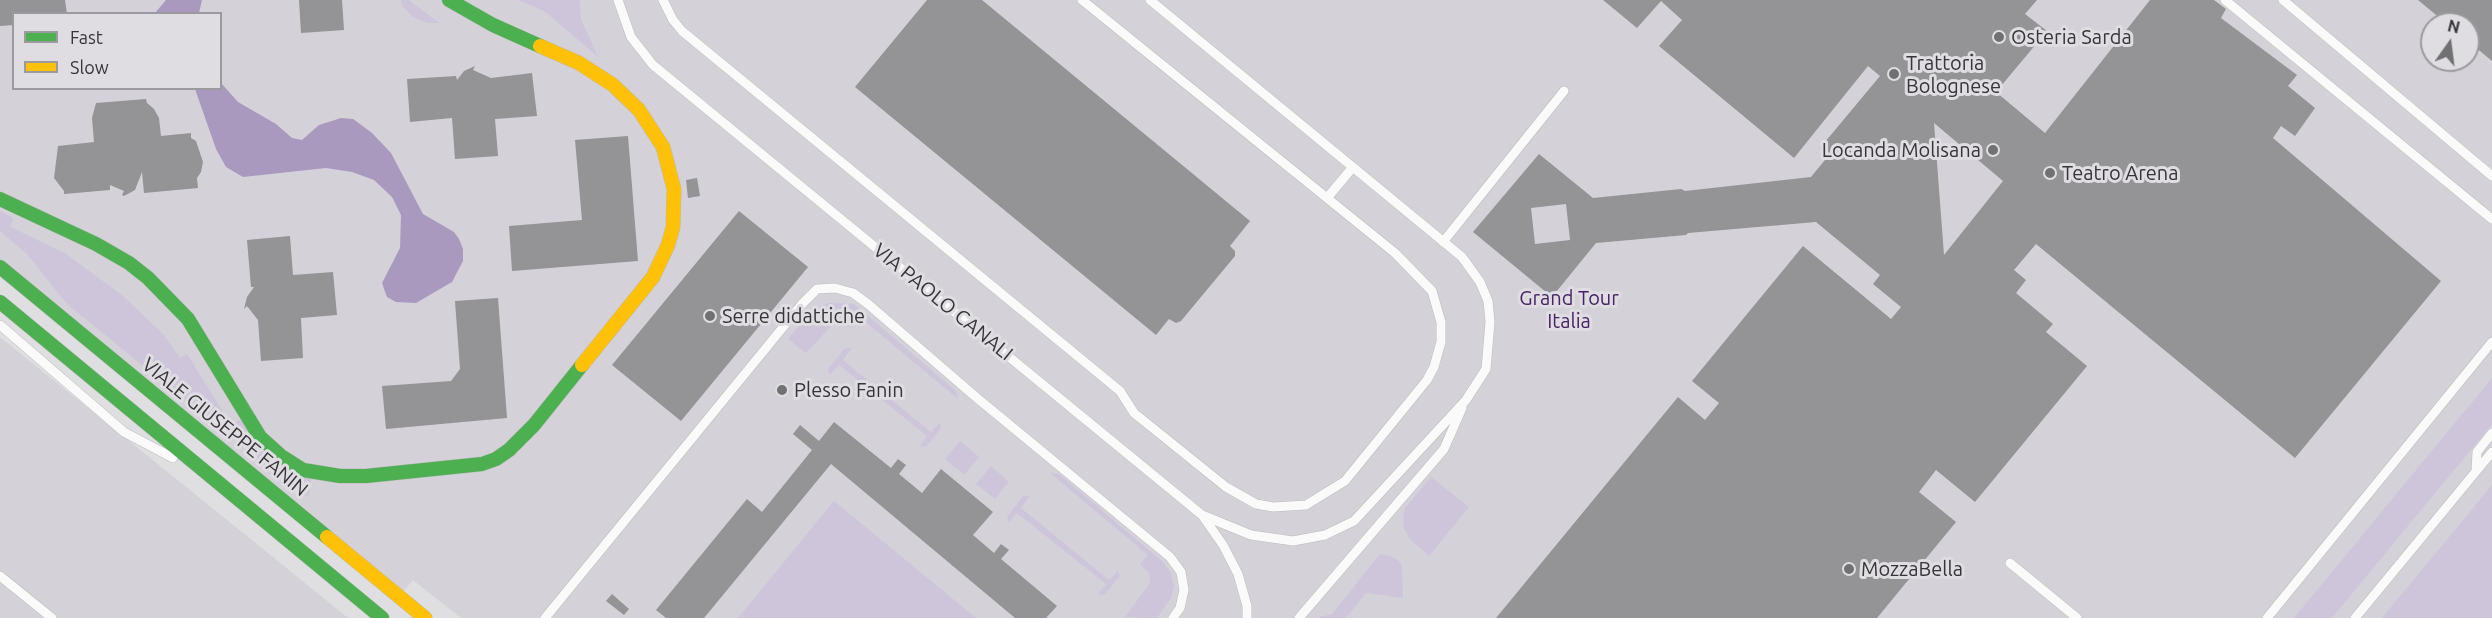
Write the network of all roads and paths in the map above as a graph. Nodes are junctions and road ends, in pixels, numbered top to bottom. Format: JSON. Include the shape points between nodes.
{"nodes":[{"id":1,"x":449,"y":0,"type":"edge"},
{"id":2,"x":618,"y":0,"type":"edge"},
{"id":3,"x":663,"y":0,"type":"edge"},
{"id":4,"x":1082,"y":0,"type":"edge"},
{"id":5,"x":1150,"y":0,"type":"edge"},
{"id":6,"x":2225,"y":0,"type":"edge"},
{"id":7,"x":2283,"y":0,"type":"edge"},
{"id":8,"x":1564,"y":91,"type":"dead end"},
{"id":9,"x":1353,"y":167,"type":"junction"},
{"id":10,"x":2492,"y":176,"type":"edge"},
{"id":11,"x":1327,"y":198,"type":"junction"},
{"id":12,"x":0,"y":199,"type":"edge"},
{"id":13,"x":2492,"y":219,"type":"edge"},
{"id":14,"x":1443,"y":242,"type":"junction"},
{"id":15,"x":0,"y":267,"type":"edge"},
{"id":16,"x":0,"y":303,"type":"edge"},
{"id":17,"x":0,"y":325,"type":"edge"},
{"id":18,"x":2492,"y":342,"type":"edge"},
{"id":19,"x":1466,"y":400,"type":"junction"},
{"id":20,"x":2492,"y":433,"type":"edge"},
{"id":21,"x":2492,"y":452,"type":"edge"},
{"id":22,"x":2476,"y":471,"type":"junction"},
{"id":23,"x":206,"y":473,"type":"junction"},
{"id":24,"x":1202,"y":515,"type":"junction"},
{"id":25,"x":2010,"y":563,"type":"dead end"},
{"id":26,"x":0,"y":576,"type":"edge"},
{"id":27,"x":52,"y":618,"type":"edge"},
{"id":28,"x":382,"y":618,"type":"edge"},
{"id":29,"x":425,"y":618,"type":"edge"},
{"id":30,"x":545,"y":618,"type":"edge"},
{"id":31,"x":1173,"y":618,"type":"edge"},
{"id":32,"x":1247,"y":618,"type":"edge"},
{"id":33,"x":1299,"y":618,"type":"edge"},
{"id":34,"x":2076,"y":618,"type":"edge"},
{"id":35,"x":2267,"y":618,"type":"edge"},
{"id":36,"x":2355,"y":618,"type":"edge"}],
"edges":[{"from":1,"to":12,"type":"street","via":[[493,25],[579,63],[612,86],[651,126],[663,147],[674,189],[673,227],[653,277],[534,425],[496,459],[482,464],[366,476],[331,476],[303,470],[260,437],[188,320],[148,278],[96,244]]},
{"from":2,"to":24,"type":"lane","name":"VIA PAOLO CANALI","via":[[631,37],[653,65]]},
{"from":3,"to":11,"type":"lane","via":[[682,31],[1120,391],[1134,413],[1226,487],[1256,504],[1306,505],[1345,481],[1427,380],[1441,342],[1441,322],[1432,291],[1406,263]]},
{"from":4,"to":11,"type":"lane"},
{"from":5,"to":9,"type":"lane"},
{"from":6,"to":13,"type":"lane"},
{"from":7,"to":10,"type":"lane"},
{"from":8,"to":14,"type":"lane"},
{"from":9,"to":11,"type":"lane"},
{"from":9,"to":14,"type":"lane"},
{"from":14,"to":19,"type":"lane","via":[[1462,257],[1488,301],[1486,369]]},
{"from":15,"to":29,"type":"street","name":"VIALE GIUSEPPE FANIN"},
{"from":16,"to":23,"type":"street"},
{"from":17,"to":23,"type":"lane","via":[[124,432]]},
{"from":18,"to":35,"type":"lane"},
{"from":19,"to":24,"type":"lane","via":[[1354,521],[1339,531],[1307,540],[1274,540]]},
{"from":19,"to":33,"type":"lane","via":[[1444,449]]},
{"from":20,"to":22,"type":"lane","via":[[2477,452]]},
{"from":21,"to":22,"type":"lane"},
{"from":22,"to":36,"type":"lane"},
{"from":23,"to":28,"type":"street"},
{"from":24,"to":32,"type":"lane","name":"VIA PAOLO CANALI","via":[[1238,574]]},
{"from":25,"to":34,"type":"lane"},
{"from":26,"to":27,"type":"lane"},
{"from":30,"to":31,"type":"lane","via":[[802,303],[817,290],[835,288],[868,304],[1170,557],[1181,572],[1184,590]]}]}
